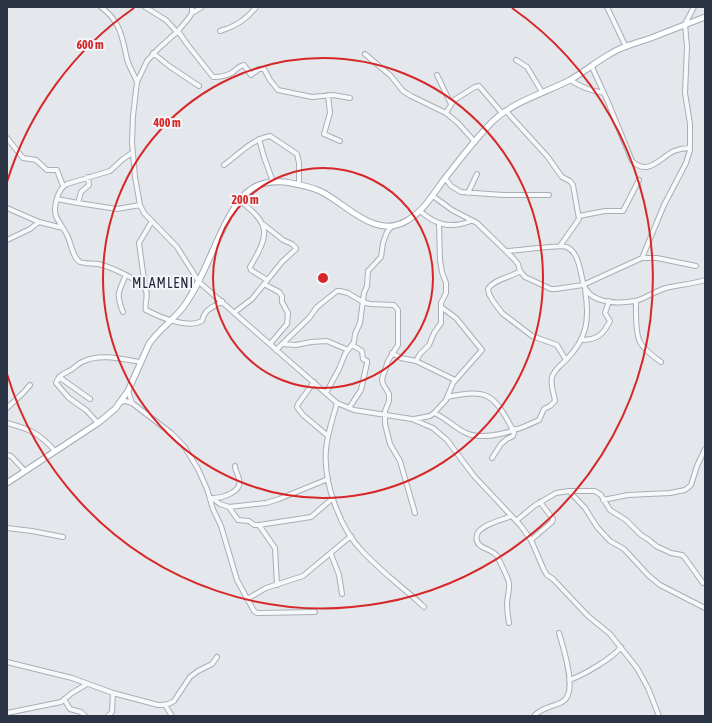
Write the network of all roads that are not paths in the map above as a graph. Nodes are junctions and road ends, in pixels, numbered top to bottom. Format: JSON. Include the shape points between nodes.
{"nodes":[{"id":1,"x":101,"y":7,"type":"edge"},
{"id":2,"x":145,"y":7,"type":"edge"},
{"id":3,"x":192,"y":7,"type":"edge"},
{"id":4,"x":202,"y":7,"type":"edge"},
{"id":5,"x":256,"y":7,"type":"edge"},
{"id":6,"x":607,"y":7,"type":"edge"},
{"id":7,"x":694,"y":7,"type":"edge"},
{"id":8,"x":192,"y":13,"type":"junction"},
{"id":9,"x":705,"y":17,"type":"edge"},
{"id":10,"x":685,"y":24,"type":"junction"},
{"id":11,"x":178,"y":31,"type":"junction"},
{"id":12,"x":220,"y":31,"type":"dead end"},
{"id":13,"x":626,"y":47,"type":"junction"},
{"id":14,"x":153,"y":53,"type":"junction"},
{"id":15,"x":365,"y":54,"type":"dead end"},
{"id":16,"x":516,"y":60,"type":"dead end"},
{"id":17,"x":592,"y":67,"type":"junction"},
{"id":18,"x":437,"y":74,"type":"dead end"},
{"id":19,"x":570,"y":80,"type":"junction"},
{"id":20,"x":137,"y":82,"type":"junction"},
{"id":21,"x":199,"y":86,"type":"dead end"},
{"id":22,"x":542,"y":92,"type":"junction"},
{"id":23,"x":604,"y":93,"type":"junction"},
{"id":24,"x":328,"y":95,"type":"junction"},
{"id":25,"x":350,"y":98,"type":"dead end"},
{"id":26,"x":451,"y":104,"type":"junction"},
{"id":27,"x":504,"y":112,"type":"junction"},
{"id":28,"x":446,"y":113,"type":"junction"},
{"id":29,"x":7,"y":138,"type":"edge"},
{"id":30,"x":259,"y":139,"type":"junction"},
{"id":31,"x":340,"y":141,"type":"dead end"},
{"id":32,"x":475,"y":142,"type":"junction"},
{"id":33,"x":690,"y":148,"type":"junction"},
{"id":34,"x":132,"y":153,"type":"junction"},
{"id":35,"x":224,"y":165,"type":"dead end"},
{"id":36,"x":477,"y":174,"type":"dead end"},
{"id":37,"x":88,"y":177,"type":"junction"},
{"id":38,"x":445,"y":178,"type":"junction"},
{"id":39,"x":639,"y":180,"type":"dead end"},
{"id":40,"x":273,"y":182,"type":"junction"},
{"id":41,"x":299,"y":185,"type":"junction"},
{"id":42,"x":63,"y":186,"type":"junction"},
{"id":43,"x":468,"y":193,"type":"junction"},
{"id":44,"x":548,"y":195,"type":"dead end"},
{"id":45,"x":433,"y":196,"type":"junction"},
{"id":46,"x":57,"y":199,"type":"junction"},
{"id":47,"x":239,"y":200,"type":"junction"},
{"id":48,"x":78,"y":203,"type":"junction"},
{"id":49,"x":140,"y":205,"type":"junction"},
{"id":50,"x":7,"y":208,"type":"edge"},
{"id":51,"x":420,"y":211,"type":"junction"},
{"id":52,"x":579,"y":216,"type":"junction"},
{"id":53,"x":152,"y":221,"type":"junction"},
{"id":54,"x":471,"y":221,"type":"junction"},
{"id":55,"x":39,"y":222,"type":"junction"},
{"id":56,"x":263,"y":224,"type":"junction"},
{"id":57,"x":439,"y":224,"type":"junction"},
{"id":58,"x":392,"y":226,"type":"junction"},
{"id":59,"x":63,"y":228,"type":"junction"},
{"id":60,"x":7,"y":240,"type":"edge"},
{"id":61,"x":560,"y":246,"type":"junction"},
{"id":62,"x":506,"y":251,"type":"junction"},
{"id":63,"x":642,"y":258,"type":"junction"},
{"id":64,"x":696,"y":266,"type":"dead end"},
{"id":65,"x":520,"y":271,"type":"junction"},
{"id":66,"x":126,"y":275,"type":"junction"},
{"id":67,"x":267,"y":280,"type":"junction"},
{"id":68,"x":705,"y":280,"type":"edge"},
{"id":69,"x":199,"y":282,"type":"junction"},
{"id":70,"x":264,"y":284,"type":"junction"},
{"id":71,"x":145,"y":287,"type":"junction"},
{"id":72,"x":584,"y":288,"type":"junction"},
{"id":73,"x":222,"y":301,"type":"junction"},
{"id":74,"x":609,"y":301,"type":"junction"},
{"id":75,"x":636,"y":301,"type":"junction"},
{"id":76,"x":363,"y":302,"type":"junction"},
{"id":77,"x":441,"y":307,"type":"junction"},
{"id":78,"x":123,"y":312,"type":"dead end"},
{"id":79,"x":235,"y":312,"type":"junction"},
{"id":80,"x":172,"y":320,"type":"junction"},
{"id":81,"x":581,"y":340,"type":"junction"},
{"id":82,"x":270,"y":344,"type":"junction"},
{"id":83,"x":282,"y":344,"type":"junction"},
{"id":84,"x":352,"y":345,"type":"junction"},
{"id":85,"x":276,"y":350,"type":"junction"},
{"id":86,"x":348,"y":350,"type":"junction"},
{"id":87,"x":392,"y":353,"type":"junction"},
{"id":88,"x":566,"y":360,"type":"junction"},
{"id":89,"x":416,"y":361,"type":"junction"},
{"id":90,"x":140,"y":362,"type":"junction"},
{"id":91,"x":661,"y":362,"type":"dead end"},
{"id":92,"x":59,"y":377,"type":"junction"},
{"id":93,"x":455,"y":380,"type":"junction"},
{"id":94,"x":314,"y":382,"type":"junction"},
{"id":95,"x":30,"y":385,"type":"dead end"},
{"id":96,"x":128,"y":391,"type":"junction"},
{"id":97,"x":326,"y":393,"type":"junction"},
{"id":98,"x":447,"y":397,"type":"junction"},
{"id":99,"x":90,"y":399,"type":"dead end"},
{"id":100,"x":120,"y":402,"type":"junction"},
{"id":101,"x":132,"y":403,"type":"junction"},
{"id":102,"x":337,"y":403,"type":"junction"},
{"id":103,"x":7,"y":408,"type":"edge"},
{"id":104,"x":349,"y":408,"type":"junction"},
{"id":105,"x":434,"y":413,"type":"junction"},
{"id":106,"x":385,"y":416,"type":"junction"},
{"id":107,"x":412,"y":419,"type":"junction"},
{"id":108,"x":7,"y":423,"type":"edge"},
{"id":109,"x":98,"y":423,"type":"junction"},
{"id":110,"x":514,"y":430,"type":"junction"},
{"id":111,"x":328,"y":436,"type":"junction"},
{"id":112,"x":705,"y":449,"type":"edge"},
{"id":113,"x":55,"y":451,"type":"junction"},
{"id":114,"x":7,"y":455,"type":"edge"},
{"id":115,"x":492,"y":458,"type":"dead end"},
{"id":116,"x":235,"y":466,"type":"dead end"},
{"id":117,"x":25,"y":471,"type":"junction"},
{"id":118,"x":328,"y":479,"type":"junction"},
{"id":119,"x":7,"y":483,"type":"edge"},
{"id":120,"x":569,"y":491,"type":"junction"},
{"id":121,"x":211,"y":498,"type":"junction"},
{"id":122,"x":332,"y":498,"type":"junction"},
{"id":123,"x":604,"y":500,"type":"junction"},
{"id":124,"x":540,"y":502,"type":"junction"},
{"id":125,"x":229,"y":507,"type":"junction"},
{"id":126,"x":415,"y":513,"type":"dead end"},
{"id":127,"x":511,"y":516,"type":"junction"},
{"id":128,"x":516,"y":521,"type":"junction"},
{"id":129,"x":259,"y":526,"type":"junction"},
{"id":130,"x":7,"y":528,"type":"edge"},
{"id":131,"x":351,"y":536,"type":"junction"},
{"id":132,"x":63,"y":537,"type":"dead end"},
{"id":133,"x":531,"y":540,"type":"junction"},
{"id":134,"x":330,"y":554,"type":"junction"},
{"id":135,"x":703,"y":583,"type":"dead end"},
{"id":136,"x":277,"y":585,"type":"junction"},
{"id":137,"x":342,"y":594,"type":"dead end"},
{"id":138,"x":247,"y":599,"type":"junction"},
{"id":139,"x":424,"y":607,"type":"dead end"},
{"id":140,"x":705,"y":608,"type":"edge"},
{"id":141,"x":316,"y":612,"type":"dead end"},
{"id":142,"x":509,"y":623,"type":"dead end"},
{"id":143,"x":559,"y":633,"type":"dead end"},
{"id":144,"x":621,"y":648,"type":"junction"},
{"id":145,"x":217,"y":657,"type":"dead end"},
{"id":146,"x":7,"y":662,"type":"edge"},
{"id":147,"x":569,"y":680,"type":"junction"},
{"id":148,"x":87,"y":684,"type":"junction"},
{"id":149,"x":113,"y":693,"type":"junction"},
{"id":150,"x":64,"y":700,"type":"junction"},
{"id":151,"x":165,"y":705,"type":"junction"},
{"id":152,"x":7,"y":713,"type":"edge"},
{"id":153,"x":85,"y":716,"type":"edge"},
{"id":154,"x":108,"y":716,"type":"edge"},
{"id":155,"x":172,"y":716,"type":"edge"},
{"id":156,"x":534,"y":716,"type":"edge"},
{"id":157,"x":659,"y":716,"type":"edge"}],
"edges":[{"from":1,"to":20,"type":"street","via":[[112,16],[118,26]]},
{"from":2,"to":11,"type":"street","via":[[160,15]]},
{"from":3,"to":8,"type":"street"},
{"from":4,"to":8,"type":"street"},
{"from":5,"to":12,"type":"street","via":[[236,25]]},
{"from":6,"to":13,"type":"street"},
{"from":7,"to":10,"type":"street"},
{"from":8,"to":11,"type":"street"},
{"from":9,"to":10,"type":"main road"},
{"from":10,"to":13,"type":"main road"},
{"from":10,"to":33,"type":"street","via":[[685,93],[690,124]]},
{"from":11,"to":14,"type":"street"},
{"from":11,"to":24,"type":"street","via":[[213,76],[224,76],[244,65],[251,75],[259,69],[264,69],[278,90],[312,97]]},
{"from":13,"to":17,"type":"main road","via":[[609,54]]},
{"from":14,"to":20,"type":"street"},
{"from":14,"to":21,"type":"street"},
{"from":15,"to":28,"type":"street","via":[[391,76],[403,91]]},
{"from":16,"to":22,"type":"street","via":[[527,67]]},
{"from":17,"to":19,"type":"main road"},
{"from":17,"to":23,"type":"street"},
{"from":18,"to":26,"type":"street"},
{"from":19,"to":22,"type":"main road"},
{"from":19,"to":23,"type":"street","via":[[584,89]]},
{"from":20,"to":34,"type":"street"},
{"from":22,"to":27,"type":"main road"},
{"from":23,"to":33,"type":"street","via":[[634,164],[652,165],[673,152]]},
{"from":24,"to":25,"type":"street"},
{"from":24,"to":31,"type":"street","via":[[330,112],[324,134]]},
{"from":26,"to":27,"type":"street","via":[[479,86]]},
{"from":26,"to":28,"type":"street"},
{"from":27,"to":32,"type":"main road"},
{"from":27,"to":52,"type":"street","via":[[547,156],[562,177],[573,185]]},
{"from":28,"to":32,"type":"street"},
{"from":29,"to":42,"type":"street","via":[[23,158],[36,160],[47,170],[57,170]]},
{"from":30,"to":35,"type":"street"},
{"from":30,"to":40,"type":"street"},
{"from":30,"to":41,"type":"street","via":[[270,136],[297,154],[300,163]]},
{"from":32,"to":38,"type":"main road"},
{"from":33,"to":63,"type":"street","via":[[686,163],[664,205]]},
{"from":34,"to":37,"type":"street","via":[[110,171]]},
{"from":34,"to":49,"type":"street"},
{"from":36,"to":43,"type":"street"},
{"from":37,"to":42,"type":"street"},
{"from":37,"to":48,"type":"street","via":[[88,187],[81,192]]},
{"from":38,"to":43,"type":"street","via":[[458,191]]},
{"from":38,"to":45,"type":"main road"},
{"from":39,"to":52,"type":"street","via":[[624,211]]},
{"from":40,"to":41,"type":"main road"},
{"from":40,"to":47,"type":"main road","via":[[259,184]]},
{"from":41,"to":58,"type":"main road","via":[[320,191],[366,221]]},
{"from":42,"to":46,"type":"street"},
{"from":43,"to":44,"type":"street"},
{"from":45,"to":51,"type":"main road"},
{"from":45,"to":54,"type":"street"},
{"from":46,"to":48,"type":"street"},
{"from":46,"to":59,"type":"street","via":[[56,215]]},
{"from":47,"to":56,"type":"street"},
{"from":47,"to":69,"type":"main road","via":[[224,226]]},
{"from":48,"to":49,"type":"street","via":[[117,209]]},
{"from":49,"to":53,"type":"street"},
{"from":50,"to":55,"type":"street"},
{"from":51,"to":57,"type":"street"},
{"from":51,"to":58,"type":"main road","via":[[408,220]]},
{"from":52,"to":61,"type":"street","via":[[577,223]]},
{"from":53,"to":69,"type":"street","via":[[177,248]]},
{"from":53,"to":71,"type":"street","via":[[140,244]]},
{"from":54,"to":57,"type":"street","via":[[452,225]]},
{"from":54,"to":62,"type":"street","via":[[480,226]]},
{"from":55,"to":59,"type":"street"},
{"from":55,"to":60,"type":"street"},
{"from":56,"to":67,"type":"street","via":[[263,240],[250,267]]},
{"from":56,"to":67,"type":"street","via":[[296,248]]},
{"from":57,"to":77,"type":"street","via":[[440,260],[447,287]]},
{"from":58,"to":76,"type":"street","via":[[381,257],[368,271]]},
{"from":59,"to":66,"type":"street","via":[[80,262],[98,264]]},
{"from":61,"to":62,"type":"street"},
{"from":61,"to":72,"type":"street","via":[[567,247],[575,255]]},
{"from":62,"to":65,"type":"street","via":[[518,264]]},
{"from":63,"to":64,"type":"street","via":[[657,258]]},
{"from":63,"to":72,"type":"street"},
{"from":65,"to":72,"type":"street","via":[[528,279],[551,289]]},
{"from":65,"to":88,"type":"street","via":[[492,284],[488,289],[489,294],[502,313],[532,336],[554,343]]},
{"from":66,"to":71,"type":"street"},
{"from":66,"to":78,"type":"street","via":[[118,296]]},
{"from":67,"to":70,"type":"street"},
{"from":68,"to":75,"type":"street","via":[[667,288]]},
{"from":69,"to":73,"type":"street"},
{"from":69,"to":80,"type":"main road"},
{"from":70,"to":79,"type":"street"},
{"from":70,"to":82,"type":"street","via":[[279,292],[288,313],[287,324]]},
{"from":71,"to":80,"type":"street","via":[[146,310]]},
{"from":72,"to":74,"type":"street","via":[[595,299]]},
{"from":72,"to":81,"type":"street","via":[[587,325]]},
{"from":73,"to":79,"type":"street"},
{"from":73,"to":80,"type":"street","via":[[206,310],[199,323],[187,324]]},
{"from":74,"to":75,"type":"street"},
{"from":74,"to":81,"type":"street","via":[[605,313],[610,321],[602,334],[598,338]]},
{"from":75,"to":91,"type":"street","via":[[640,342]]},
{"from":76,"to":83,"type":"street","via":[[348,293],[337,291],[317,306],[309,318]]},
{"from":76,"to":84,"type":"street","via":[[360,323]]},
{"from":76,"to":87,"type":"street","via":[[390,304],[396,308],[398,345]]},
{"from":77,"to":89,"type":"street","via":[[440,323]]},
{"from":77,"to":93,"type":"street","via":[[456,318],[482,350]]},
{"from":79,"to":82,"type":"street"},
{"from":80,"to":90,"type":"main road","via":[[153,337]]},
{"from":81,"to":88,"type":"street"},
{"from":82,"to":85,"type":"street"},
{"from":83,"to":85,"type":"street"},
{"from":83,"to":86,"type":"street","via":[[327,341]]},
{"from":84,"to":86,"type":"street"},
{"from":84,"to":104,"type":"street","via":[[362,351],[362,358],[367,363],[361,390]]},
{"from":85,"to":94,"type":"street"},
{"from":86,"to":97,"type":"street"},
{"from":87,"to":89,"type":"street"},
{"from":87,"to":106,"type":"street","via":[[382,379],[389,394]]},
{"from":88,"to":110,"type":"street","via":[[558,366],[552,377],[555,401],[544,409],[539,420]]},
{"from":89,"to":93,"type":"street"},
{"from":90,"to":92,"type":"street","via":[[91,358],[80,362]]},
{"from":90,"to":96,"type":"main road"},
{"from":92,"to":99,"type":"street"},
{"from":92,"to":109,"type":"street","via":[[56,383],[63,392]]},
{"from":93,"to":98,"type":"street"},
{"from":94,"to":97,"type":"street"},
{"from":94,"to":111,"type":"street","via":[[297,407]]},
{"from":95,"to":103,"type":"street"},
{"from":96,"to":100,"type":"main road"},
{"from":96,"to":101,"type":"street"},
{"from":97,"to":102,"type":"street"},
{"from":98,"to":105,"type":"street"},
{"from":98,"to":110,"type":"street","via":[[482,394],[503,411]]},
{"from":100,"to":101,"type":"street"},
{"from":100,"to":109,"type":"main road"},
{"from":101,"to":121,"type":"street","via":[[184,446],[201,473]]},
{"from":102,"to":104,"type":"street"},
{"from":102,"to":111,"type":"street"},
{"from":104,"to":106,"type":"street"},
{"from":105,"to":107,"type":"street"},
{"from":105,"to":110,"type":"street","via":[[472,435],[498,434]]},
{"from":106,"to":107,"type":"street"},
{"from":106,"to":126,"type":"street","via":[[388,438],[400,461]]},
{"from":107,"to":127,"type":"street","via":[[433,428],[447,440],[474,476]]},
{"from":108,"to":113,"type":"street","via":[[33,431]]},
{"from":109,"to":113,"type":"main road"},
{"from":110,"to":115,"type":"street","via":[[513,436],[501,444]]},
{"from":111,"to":118,"type":"street","via":[[325,458]]},
{"from":112,"to":123,"type":"street","via":[[691,485],[685,490],[628,495]]},
{"from":113,"to":117,"type":"main road"},
{"from":114,"to":117,"type":"street"},
{"from":116,"to":121,"type":"street","via":[[239,480],[236,489]]},
{"from":117,"to":119,"type":"main road"},
{"from":118,"to":122,"type":"street"},
{"from":118,"to":125,"type":"street","via":[[273,501]]},
{"from":120,"to":123,"type":"street","via":[[595,491]]},
{"from":120,"to":124,"type":"street","via":[[556,493]]},
{"from":120,"to":140,"type":"street","via":[[610,541],[624,549],[649,576],[660,585]]},
{"from":121,"to":125,"type":"street"},
{"from":121,"to":138,"type":"street","via":[[235,576]]},
{"from":122,"to":129,"type":"street","via":[[311,517]]},
{"from":122,"to":131,"type":"street"},
{"from":123,"to":135,"type":"street","via":[[610,510],[656,546],[682,555]]},
{"from":124,"to":128,"type":"street"},
{"from":124,"to":133,"type":"street","via":[[553,519]]},
{"from":125,"to":129,"type":"street","via":[[238,520],[249,521]]},
{"from":127,"to":128,"type":"street"},
{"from":127,"to":142,"type":"street","via":[[487,525],[477,532],[476,536],[482,547],[497,556],[508,581]]},
{"from":128,"to":133,"type":"street"},
{"from":129,"to":136,"type":"street","via":[[274,548]]},
{"from":130,"to":132,"type":"street"},
{"from":131,"to":134,"type":"street"},
{"from":131,"to":139,"type":"street","via":[[385,573]]},
{"from":133,"to":144,"type":"street","via":[[546,574],[610,634]]},
{"from":134,"to":136,"type":"street","via":[[303,576]]},
{"from":134,"to":137,"type":"street"},
{"from":136,"to":138,"type":"street"},
{"from":138,"to":141,"type":"street","via":[[255,612]]},
{"from":143,"to":147,"type":"street"},
{"from":144,"to":147,"type":"street","via":[[612,657]]},
{"from":144,"to":157,"type":"street","via":[[643,678]]},
{"from":145,"to":151,"type":"street","via":[[212,664],[192,675],[174,701]]},
{"from":146,"to":148,"type":"street"},
{"from":147,"to":156,"type":"street","via":[[570,690],[564,702],[540,710]]},
{"from":148,"to":149,"type":"street"},
{"from":148,"to":150,"type":"street"},
{"from":149,"to":151,"type":"street"},
{"from":149,"to":154,"type":"street","via":[[112,712]]},
{"from":150,"to":152,"type":"street","via":[[56,704]]},
{"from":150,"to":153,"type":"street","via":[[70,709]]},
{"from":151,"to":155,"type":"street"}]}
